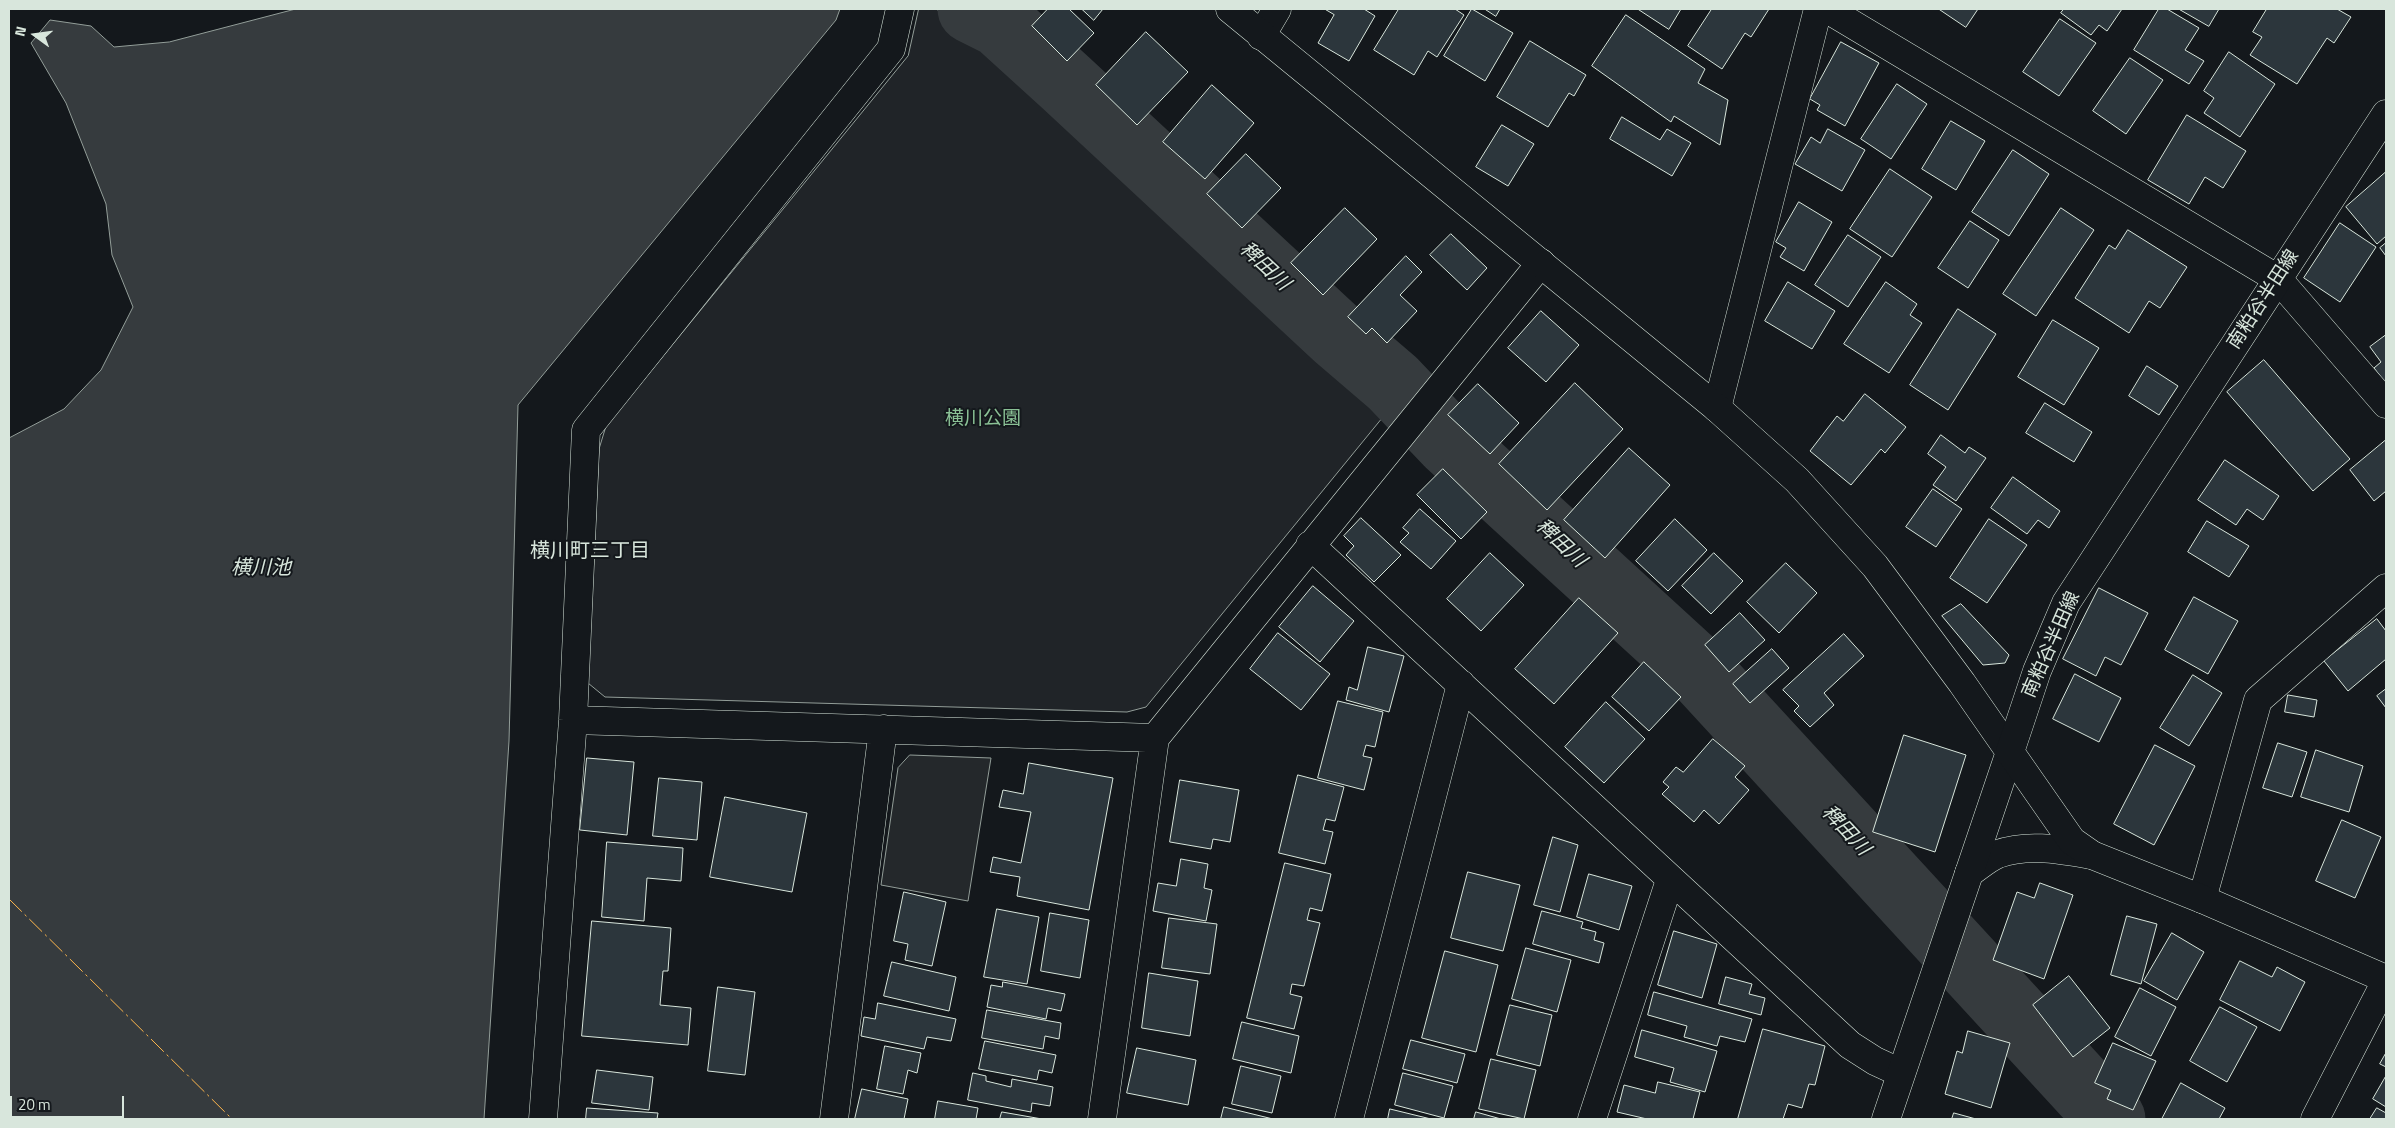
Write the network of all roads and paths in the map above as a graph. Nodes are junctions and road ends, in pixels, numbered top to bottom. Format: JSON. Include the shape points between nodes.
{"nodes":[{"id":1,"x":900,"y":9,"type":"edge"},
{"id":2,"x":1230,"y":9,"type":"edge"},
{"id":3,"x":1277,"y":9,"type":"edge"},
{"id":4,"x":1818,"y":9,"type":"edge"},
{"id":5,"x":1827,"y":9,"type":"edge"},
{"id":6,"x":1261,"y":36,"type":"junction"},
{"id":7,"x":2386,"y":114,"type":"edge"},
{"id":8,"x":1541,"y":263,"type":"junction"},
{"id":9,"x":2278,"y":279,"type":"junction"},
{"id":10,"x":2386,"y":404,"type":"edge"},
{"id":11,"x":1717,"y":408,"type":"junction"},
{"id":12,"x":1310,"y":545,"type":"junction"},
{"id":13,"x":2386,"y":588,"type":"edge"},
{"id":14,"x":1461,"y":684,"type":"junction"},
{"id":15,"x":573,"y":720,"type":"junction"},
{"id":16,"x":883,"y":729,"type":"junction"},
{"id":17,"x":1155,"y":738,"type":"junction"},
{"id":18,"x":2010,"y":752,"type":"junction"},
{"id":19,"x":2092,"y":855,"type":"junction"},
{"id":20,"x":1969,"y":873,"type":"junction"},
{"id":21,"x":1670,"y":880,"type":"junction"},
{"id":22,"x":2202,"y":899,"type":"junction"},
{"id":23,"x":2386,"y":980,"type":"edge"},
{"id":24,"x":1901,"y":1073,"type":"junction"},
{"id":25,"x":543,"y":1119,"type":"edge"},
{"id":26,"x":834,"y":1119,"type":"edge"},
{"id":27,"x":1102,"y":1119,"type":"edge"},
{"id":28,"x":1349,"y":1119,"type":"edge"},
{"id":29,"x":1592,"y":1119,"type":"edge"},
{"id":30,"x":1886,"y":1119,"type":"edge"},
{"id":31,"x":2316,"y":1119,"type":"edge"}],
"edges":[{"from":1,"to":15,"type":"street","via":[[890,49],[586,430]]},
{"from":2,"to":6,"type":"street"},
{"from":3,"to":6,"type":"street"},
{"from":4,"to":11,"type":"street"},
{"from":5,"to":9,"type":"street"},
{"from":6,"to":8,"type":"street"},
{"from":7,"to":9,"type":"street","name":"南粕谷半田線"},
{"from":8,"to":11,"type":"street"},
{"from":8,"to":12,"type":"street"},
{"from":9,"to":10,"type":"street"},
{"from":9,"to":18,"type":"street","name":"南粕谷半田線","via":[[2066,603],[2037,671]]},
{"from":11,"to":18,"type":"street","via":[[1797,480],[1875,566]]},
{"from":12,"to":14,"type":"street"},
{"from":12,"to":17,"type":"street"},
{"from":13,"to":22,"type":"street","via":[[2258,700]]},
{"from":14,"to":21,"type":"street"},
{"from":14,"to":28,"type":"street"},
{"from":15,"to":16,"type":"street"},
{"from":15,"to":25,"type":"street"},
{"from":16,"to":17,"type":"street"},
{"from":16,"to":26,"type":"street"},
{"from":17,"to":27,"type":"street"},
{"from":18,"to":19,"type":"street","via":[[2072,841]]},
{"from":18,"to":20,"type":"street","name":"南粕谷半田線"},
{"from":19,"to":20,"type":"street","via":[[2024,848],[1997,854]]},
{"from":19,"to":22,"type":"street"},
{"from":20,"to":24,"type":"street","name":"南粕谷半田線"},
{"from":21,"to":24,"type":"street","via":[[1850,1044]]},
{"from":21,"to":29,"type":"street"},
{"from":22,"to":23,"type":"street"},
{"from":23,"to":31,"type":"street"},
{"from":24,"to":30,"type":"street","name":"南粕谷半田線"}]}
